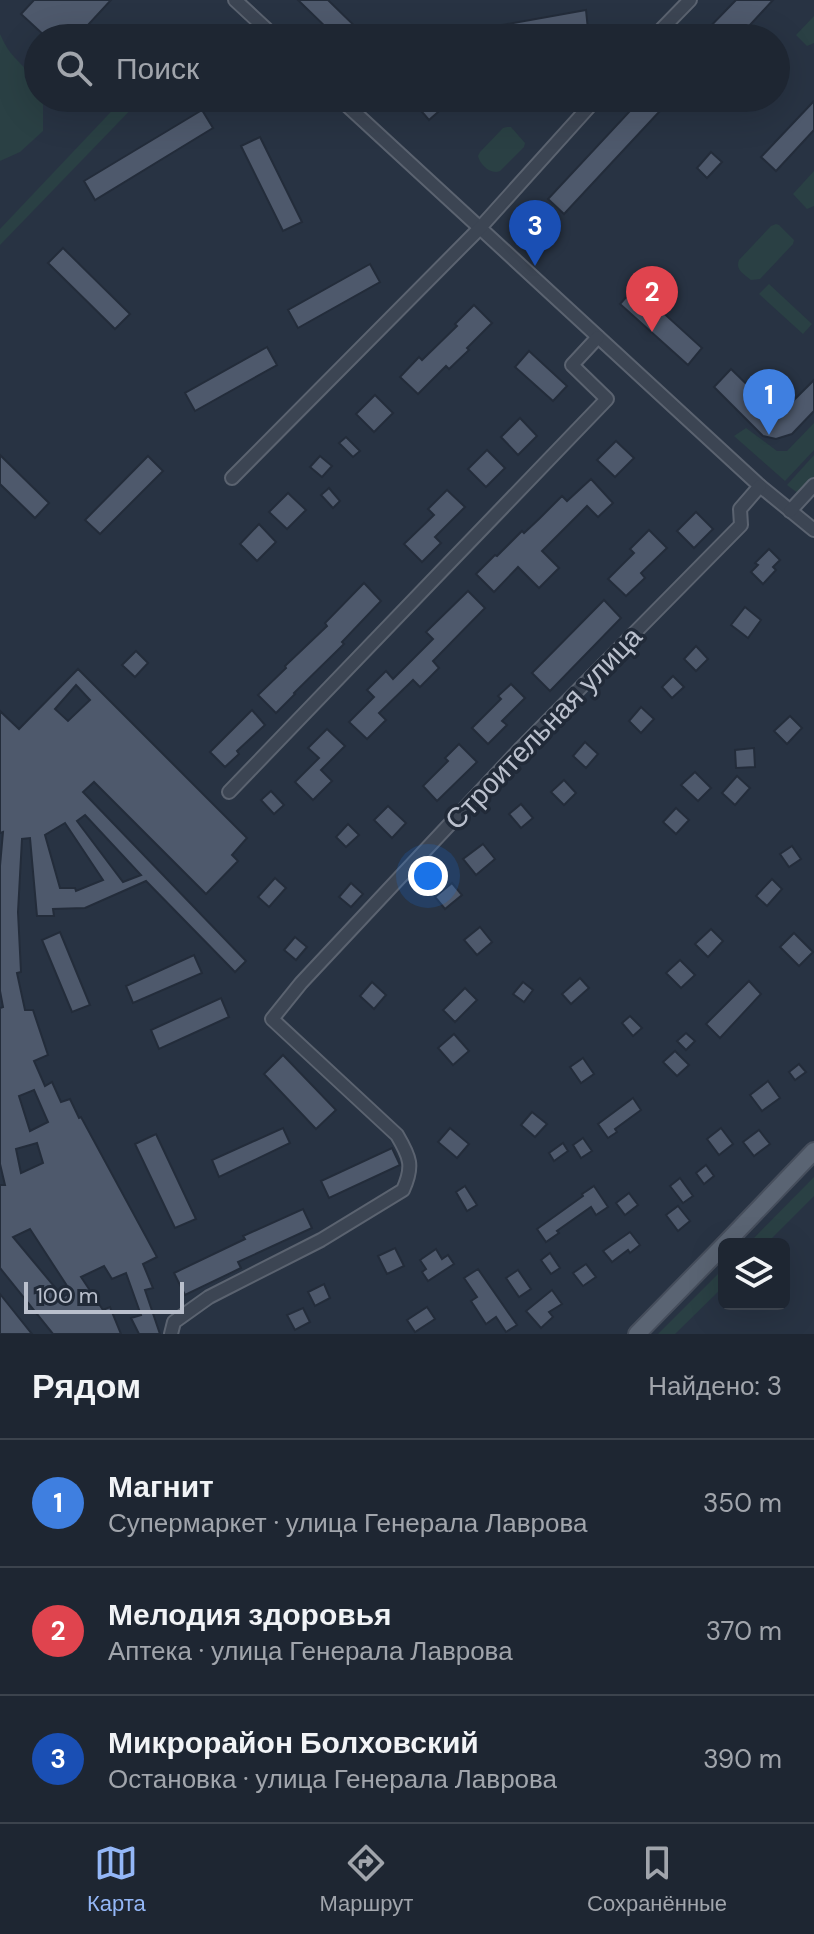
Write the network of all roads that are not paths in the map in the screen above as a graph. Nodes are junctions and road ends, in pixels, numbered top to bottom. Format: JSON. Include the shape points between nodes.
{"nodes":[{"id":1,"x":690,"y":0,"type":"edge"},
{"id":2,"x":239,"y":1,"type":"edge"},
{"id":3,"x":262,"y":24,"type":"edge"},
{"id":4,"x":667,"y":24,"type":"edge"},
{"id":5,"x":354,"y":112,"type":"edge"},
{"id":6,"x":584,"y":112,"type":"edge"},
{"id":7,"x":479,"y":229,"type":"junction"},
{"id":8,"x":598,"y":337,"type":"junction"},
{"id":9,"x":232,"y":478,"type":"dead end"},
{"id":10,"x":814,"y":485,"type":"edge"},
{"id":11,"x":760,"y":486,"type":"junction"},
{"id":12,"x":790,"y":511,"type":"junction"},
{"id":13,"x":814,"y":530,"type":"edge"},
{"id":14,"x":229,"y":792,"type":"dead end"},
{"id":15,"x":814,"y":1151,"type":"edge"},
{"id":16,"x":730,"y":1238,"type":"edge"},
{"id":17,"x":718,"y":1250,"type":"edge"},
{"id":18,"x":171,"y":1334,"type":"edge"},
{"id":19,"x":637,"y":1334,"type":"edge"}],
"edges":[{"from":1,"to":4,"type":"street"},
{"from":2,"to":3,"type":"street"},
{"from":5,"to":7,"type":"street"},
{"from":6,"to":7,"type":"street"},
{"from":7,"to":8,"type":"street"},
{"from":7,"to":9,"type":"street"},
{"from":8,"to":11,"type":"street"},
{"from":8,"to":14,"type":"street","via":[[572,365],[607,399]]},
{"from":10,"to":12,"type":"street"},
{"from":11,"to":12,"type":"street"},
{"from":11,"to":18,"type":"street","name":"Строительная улица","via":[[740,509],[741,525],[521,748],[272,1019],[397,1135],[410,1162],[403,1190],[321,1240],[209,1297],[174,1322]]},
{"from":12,"to":13,"type":"street"},
{"from":15,"to":16,"type":"main road"},
{"from":17,"to":19,"type":"main road"}]}
